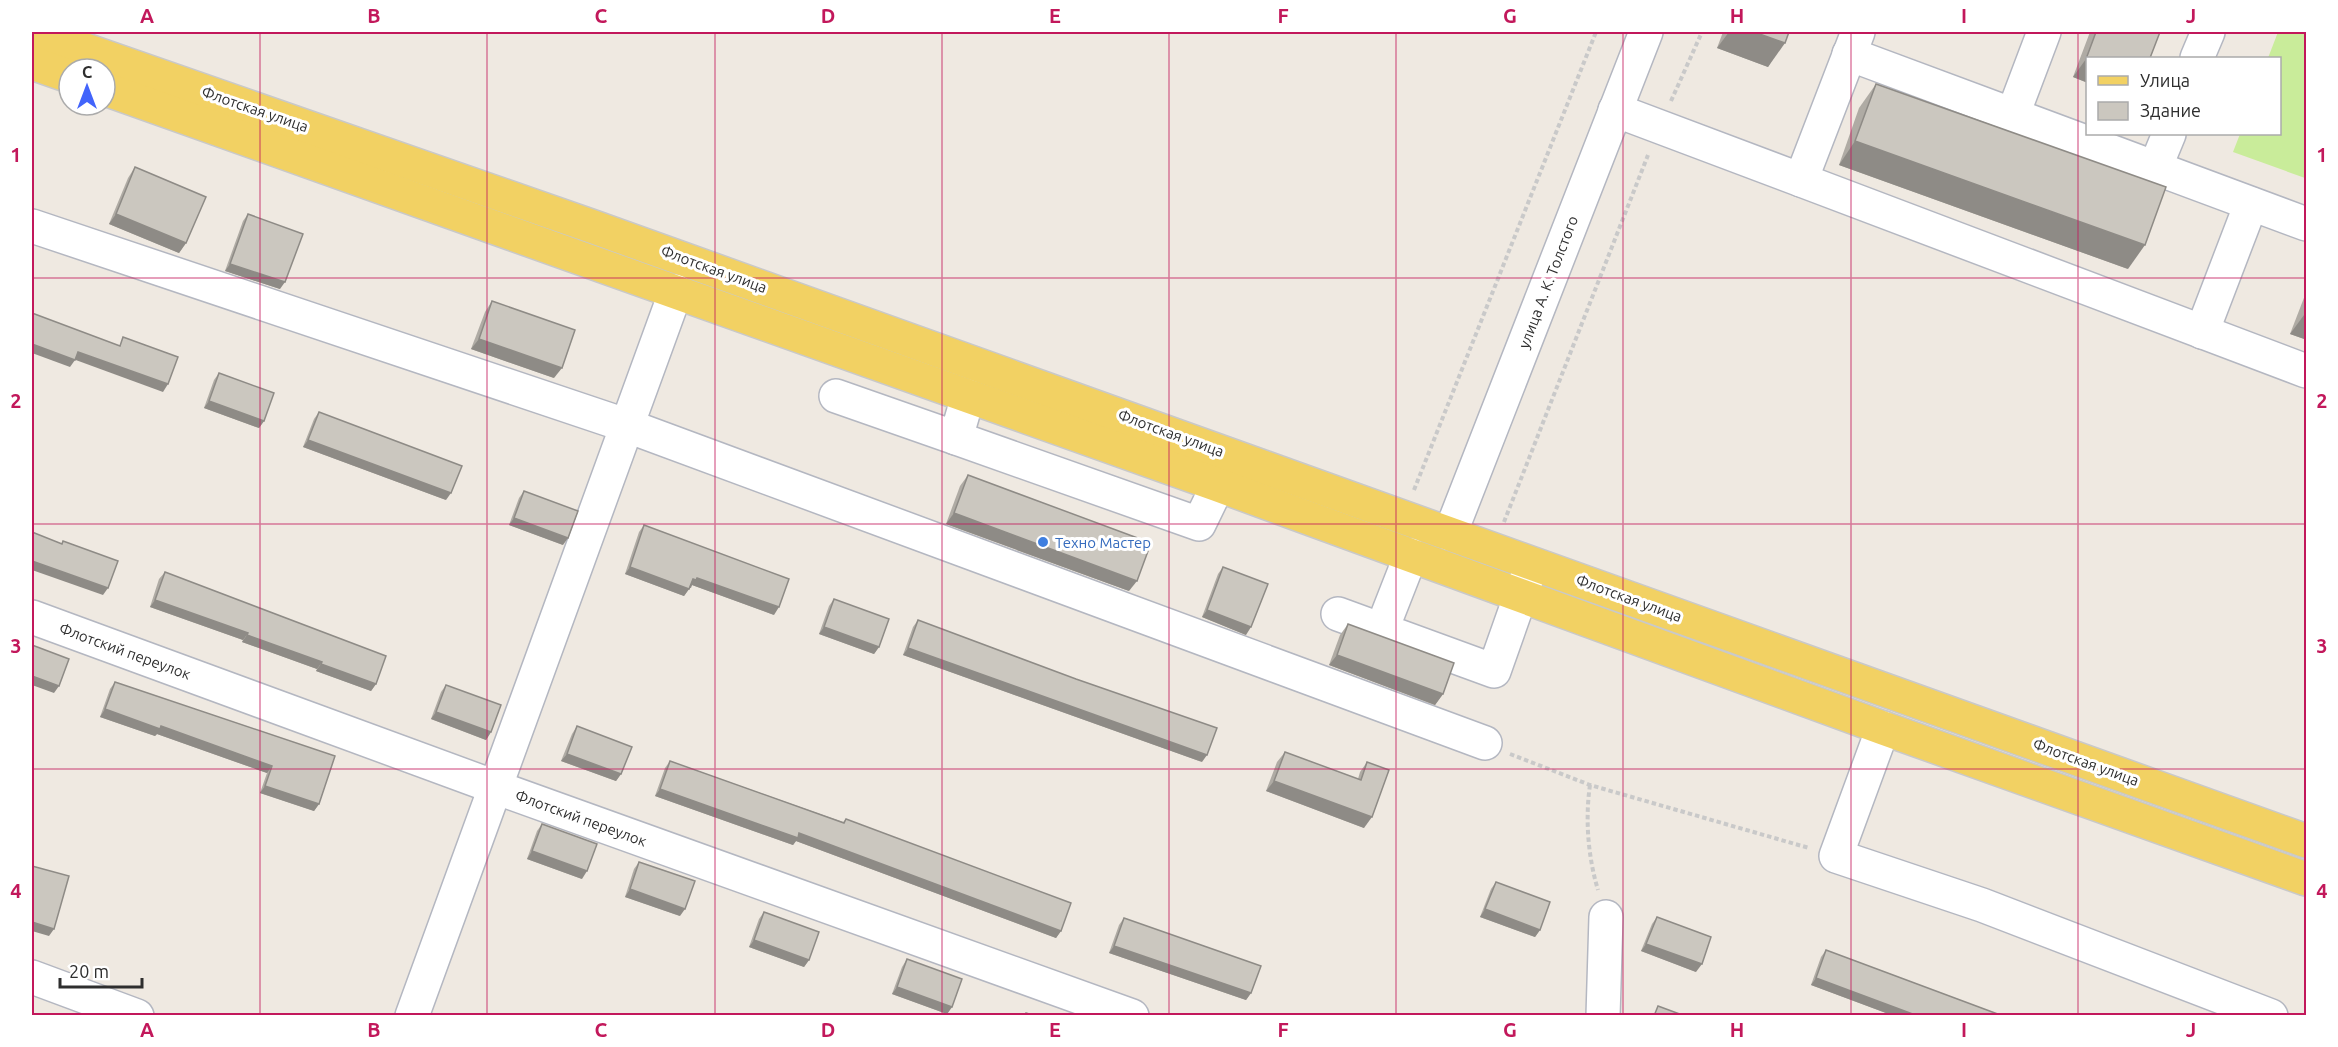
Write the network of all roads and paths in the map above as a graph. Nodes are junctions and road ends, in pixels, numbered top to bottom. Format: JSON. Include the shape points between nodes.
{"nodes":[{"id":1,"x":34,"y":32,"type":"edge"},
{"id":2,"x":1596,"y":32,"type":"edge"},
{"id":3,"x":1646,"y":32,"type":"edge"},
{"id":4,"x":1702,"y":32,"type":"edge"},
{"id":5,"x":2044,"y":32,"type":"edge"},
{"id":6,"x":2208,"y":32,"type":"edge"},
{"id":7,"x":1853,"y":43,"type":"edge"},
{"id":8,"x":2197,"y":57,"type":"edge"},
{"id":9,"x":32,"y":63,"type":"edge"},
{"id":10,"x":57,"y":72,"type":"edge"},
{"id":11,"x":117,"y":93,"type":"edge"},
{"id":12,"x":1615,"y":110,"type":"junction"},
{"id":13,"x":2013,"y":114,"type":"junction"},
{"id":14,"x":1660,"y":127,"type":"junction"},
{"id":15,"x":2169,"y":135,"type":"edge"},
{"id":16,"x":2155,"y":168,"type":"junction"},
{"id":17,"x":1801,"y":180,"type":"junction"},
{"id":18,"x":2251,"y":204,"type":"junction"},
{"id":19,"x":2307,"y":224,"type":"edge"},
{"id":20,"x":32,"y":226,"type":"edge"},
{"id":21,"x":676,"y":291,"type":"junction"},
{"id":22,"x":2202,"y":332,"type":"junction"},
{"id":23,"x":2307,"y":371,"type":"edge"},
{"id":24,"x":836,"y":396,"type":"dead end"},
{"id":25,"x":968,"y":396,"type":"junction"},
{"id":26,"x":628,"y":426,"type":"junction"},
{"id":27,"x":956,"y":438,"type":"junction"},
{"id":28,"x":1218,"y":485,"type":"junction"},
{"id":29,"x":1413,"y":491,"type":"dead end"},
{"id":30,"x":1503,"y":523,"type":"dead end"},
{"id":31,"x":1450,"y":534,"type":"junction"},
{"id":32,"x":1411,"y":555,"type":"junction"},
{"id":33,"x":1533,"y":563,"type":"junction"},
{"id":34,"x":1521,"y":594,"type":"junction"},
{"id":35,"x":1338,"y":614,"type":"dead end"},
{"id":36,"x":32,"y":617,"type":"edge"},
{"id":37,"x":1382,"y":629,"type":"junction"},
{"id":38,"x":1883,"y":728,"type":"junction"},
{"id":39,"x":1485,"y":743,"type":"joint"},
{"id":40,"x":1590,"y":785,"type":"junction"},
{"id":41,"x":495,"y":787,"type":"junction"},
{"id":42,"x":2307,"y":841,"type":"edge"},
{"id":43,"x":1836,"y":856,"type":"junction"},
{"id":44,"x":2307,"y":879,"type":"edge"},
{"id":45,"x":1606,"y":917,"type":"joint"},
{"id":46,"x":32,"y":977,"type":"edge"},
{"id":47,"x":137,"y":1016,"type":"edge"},
{"id":48,"x":412,"y":1016,"type":"edge"},
{"id":49,"x":1132,"y":1016,"type":"edge"},
{"id":50,"x":1603,"y":1016,"type":"edge"},
{"id":51,"x":2271,"y":1016,"type":"edge"}],
"edges":[{"from":1,"to":31,"type":"main road","name":"Флотская улица","via":[[613,233]]},
{"from":2,"to":29,"type":"path"},
{"from":3,"to":12,"type":"street","name":"улица А. К. Толстого"},
{"from":4,"to":14,"type":"path"},
{"from":5,"to":13,"type":"street"},
{"from":6,"to":8,"type":"street"},
{"from":7,"to":13,"type":"street"},
{"from":7,"to":17,"type":"street"},
{"from":9,"to":10,"type":"main road"},
{"from":11,"to":21,"type":"main road","name":"Флотская улица"},
{"from":12,"to":14,"type":"street"},
{"from":12,"to":31,"type":"street","name":"улица А. К. Толстого"},
{"from":13,"to":16,"type":"street"},
{"from":14,"to":17,"type":"street"},
{"from":14,"to":30,"type":"path"},
{"from":15,"to":16,"type":"street"},
{"from":16,"to":18,"type":"street"},
{"from":17,"to":22,"type":"street"},
{"from":18,"to":19,"type":"street"},
{"from":18,"to":22,"type":"street"},
{"from":20,"to":26,"type":"street"},
{"from":21,"to":25,"type":"main road","name":"Флотская улица"},
{"from":21,"to":26,"type":"street"},
{"from":22,"to":23,"type":"street"},
{"from":24,"to":27,"type":"street"},
{"from":25,"to":27,"type":"street"},
{"from":25,"to":28,"type":"main road","name":"Флотская улица"},
{"from":26,"to":39,"type":"street"},
{"from":26,"to":41,"type":"street"},
{"from":27,"to":28,"type":"street","via":[[1198,524]]},
{"from":28,"to":32,"type":"main road","name":"Флотская улица"},
{"from":31,"to":33,"type":"main road","name":"Флотская улица"},
{"from":32,"to":34,"type":"main road","name":"Флотская улица"},
{"from":32,"to":37,"type":"street"},
{"from":33,"to":34,"type":"street"},
{"from":33,"to":42,"type":"main road","name":"Флотская улица"},
{"from":34,"to":37,"type":"street","via":[[1494,671]]},
{"from":34,"to":38,"type":"main road","name":"Флотская улица"},
{"from":35,"to":37,"type":"street"},
{"from":36,"to":41,"type":"street","name":"Флотский переулок"},
{"from":38,"to":43,"type":"street"},
{"from":38,"to":44,"type":"main road","name":"Флотская улица"},
{"from":39,"to":40,"type":"path"},
{"from":40,"to":43,"type":"path"},
{"from":40,"to":45,"type":"path","via":[[1592,871]]},
{"from":41,"to":48,"type":"street"},
{"from":41,"to":49,"type":"street","name":"Флотский переулок"},
{"from":43,"to":51,"type":"street","via":[[1982,905]]},
{"from":45,"to":50,"type":"street"},
{"from":46,"to":47,"type":"street"}]}
